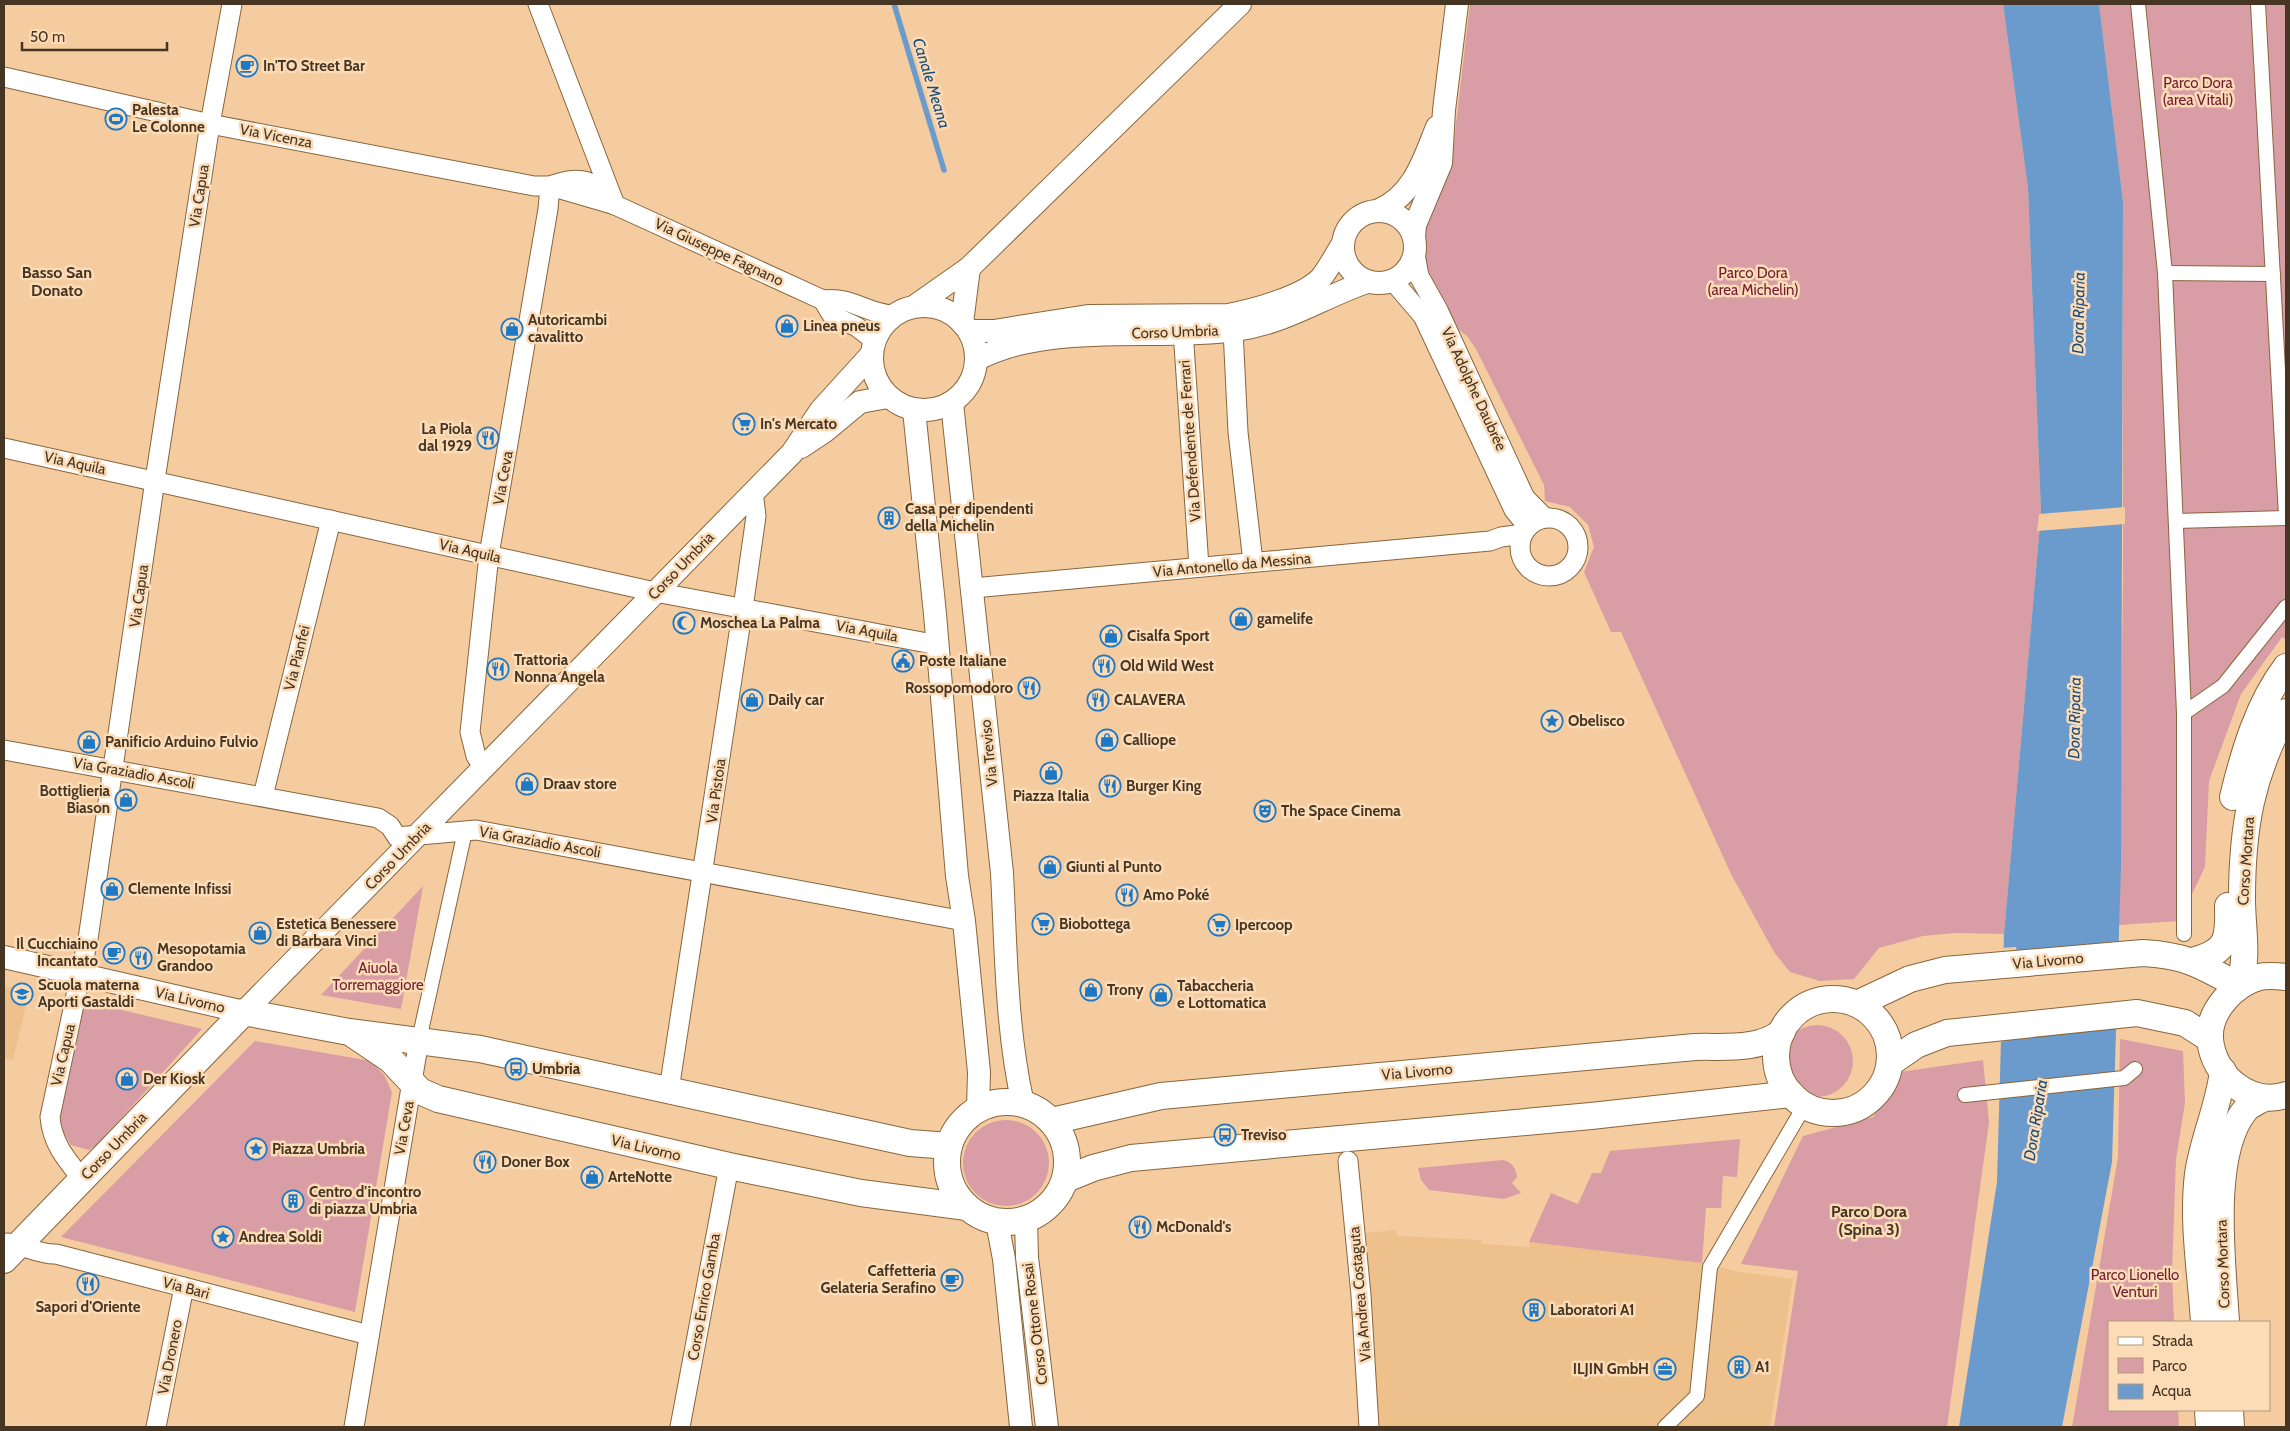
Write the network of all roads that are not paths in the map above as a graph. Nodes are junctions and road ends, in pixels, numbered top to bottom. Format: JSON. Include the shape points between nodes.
{"nodes":[{"id":1,"x":232,"y":4,"type":"edge"},
{"id":2,"x":538,"y":4,"type":"edge"},
{"id":3,"x":1240,"y":4,"type":"edge"},
{"id":4,"x":1457,"y":4,"type":"edge"},
{"id":5,"x":2138,"y":4,"type":"edge"},
{"id":6,"x":2258,"y":4,"type":"edge"},
{"id":7,"x":4,"y":77,"type":"edge"},
{"id":8,"x":1444,"y":110,"type":"junction"},
{"id":9,"x":210,"y":124,"type":"junction"},
{"id":10,"x":550,"y":186,"type":"junction"},
{"id":11,"x":615,"y":205,"type":"junction"},
{"id":12,"x":1379,"y":210,"type":"junction"},
{"id":13,"x":1342,"y":245,"type":"junction"},
{"id":14,"x":1414,"y":246,"type":"junction"},
{"id":15,"x":969,"y":268,"type":"junction"},
{"id":16,"x":2165,"y":273,"type":"junction"},
{"id":17,"x":2273,"y":274,"type":"junction"},
{"id":18,"x":1394,"y":281,"type":"junction"},
{"id":19,"x":1367,"y":282,"type":"junction"},
{"id":20,"x":823,"y":300,"type":"junction"},
{"id":21,"x":915,"y":306,"type":"junction"},
{"id":22,"x":893,"y":315,"type":"junction"},
{"id":23,"x":1231,"y":323,"type":"junction"},
{"id":24,"x":1186,"y":325,"type":"junction"},
{"id":25,"x":966,"y":327,"type":"junction"},
{"id":26,"x":2282,"y":327,"type":"edge"},
{"id":27,"x":872,"y":347,"type":"junction"},
{"id":28,"x":976,"y":360,"type":"junction"},
{"id":29,"x":888,"y":397,"type":"junction"},
{"id":30,"x":952,"y":403,"type":"junction"},
{"id":31,"x":914,"y":410,"type":"junction"},
{"id":32,"x":4,"y":448,"type":"edge"},
{"id":33,"x":792,"y":453,"type":"junction"},
{"id":34,"x":155,"y":480,"type":"junction"},
{"id":35,"x":753,"y":492,"type":"junction"},
{"id":36,"x":2286,"y":517,"type":"edge"},
{"id":37,"x":1545,"y":518,"type":"junction"},
{"id":38,"x":331,"y":520,"type":"junction"},
{"id":39,"x":2176,"y":521,"type":"junction"},
{"id":40,"x":1526,"y":530,"type":"junction"},
{"id":41,"x":1490,"y":541,"type":"junction"},
{"id":42,"x":489,"y":555,"type":"junction"},
{"id":43,"x":1524,"y":561,"type":"junction"},
{"id":44,"x":1253,"y":562,"type":"junction"},
{"id":45,"x":1199,"y":567,"type":"junction"},
{"id":46,"x":973,"y":588,"type":"junction"},
{"id":47,"x":655,"y":592,"type":"junction"},
{"id":48,"x":743,"y":607,"type":"junction"},
{"id":49,"x":2286,"y":607,"type":"edge"},
{"id":50,"x":938,"y":645,"type":"junction"},
{"id":51,"x":2286,"y":667,"type":"edge"},
{"id":52,"x":2286,"y":712,"type":"edge"},
{"id":53,"x":2184,"y":713,"type":"junction"},
{"id":54,"x":4,"y":750,"type":"edge"},
{"id":55,"x":484,"y":768,"type":"junction"},
{"id":56,"x":114,"y":769,"type":"junction"},
{"id":57,"x":263,"y":796,"type":"junction"},
{"id":58,"x":465,"y":831,"type":"junction"},
{"id":59,"x":418,"y":835,"type":"junction"},
{"id":60,"x":704,"y":872,"type":"junction"},
{"id":61,"x":964,"y":921,"type":"junction"},
{"id":62,"x":2184,"y":934,"type":"dead end"},
{"id":63,"x":4,"y":957,"type":"edge"},
{"id":64,"x":2192,"y":960,"type":"junction"},
{"id":65,"x":82,"y":974,"type":"junction"},
{"id":66,"x":2286,"y":977,"type":"edge"},
{"id":67,"x":2239,"y":986,"type":"junction"},
{"id":68,"x":1857,"y":1004,"type":"junction"},
{"id":69,"x":244,"y":1012,"type":"junction"},
{"id":70,"x":349,"y":1032,"type":"junction"},
{"id":71,"x":1782,"y":1032,"type":"junction"},
{"id":72,"x":2210,"y":1039,"type":"junction"},
{"id":73,"x":419,"y":1040,"type":"junction"},
{"id":74,"x":1890,"y":1063,"type":"junction"},
{"id":75,"x":2134,"y":1068,"type":"dead end"},
{"id":76,"x":2223,"y":1070,"type":"junction"},
{"id":77,"x":412,"y":1083,"type":"junction"},
{"id":78,"x":669,"y":1090,"type":"junction"},
{"id":79,"x":1965,"y":1095,"type":"dead end"},
{"id":80,"x":2274,"y":1097,"type":"edge"},
{"id":81,"x":1798,"y":1100,"type":"junction"},
{"id":82,"x":1023,"y":1104,"type":"junction"},
{"id":83,"x":978,"y":1109,"type":"junction"},
{"id":84,"x":1052,"y":1121,"type":"junction"},
{"id":85,"x":949,"y":1146,"type":"junction"},
{"id":86,"x":1348,"y":1161,"type":"dead end"},
{"id":87,"x":729,"y":1166,"type":"junction"},
{"id":88,"x":82,"y":1179,"type":"junction"},
{"id":89,"x":1066,"y":1179,"type":"junction"},
{"id":90,"x":967,"y":1207,"type":"junction"},
{"id":91,"x":1026,"y":1220,"type":"junction"},
{"id":92,"x":997,"y":1222,"type":"junction"},
{"id":93,"x":9,"y":1249,"type":"edge"},
{"id":94,"x":184,"y":1287,"type":"junction"},
{"id":95,"x":2204,"y":1321,"type":"edge"},
{"id":96,"x":2226,"y":1321,"type":"edge"},
{"id":97,"x":369,"y":1335,"type":"junction"},
{"id":98,"x":2208,"y":1411,"type":"edge"},
{"id":99,"x":2230,"y":1411,"type":"edge"},
{"id":100,"x":156,"y":1427,"type":"edge"},
{"id":101,"x":354,"y":1427,"type":"edge"},
{"id":102,"x":680,"y":1427,"type":"edge"},
{"id":103,"x":1021,"y":1427,"type":"edge"},
{"id":104,"x":1047,"y":1427,"type":"edge"},
{"id":105,"x":1369,"y":1427,"type":"edge"},
{"id":106,"x":1665,"y":1427,"type":"edge"},
{"id":107,"x":2209,"y":1427,"type":"edge"},
{"id":108,"x":2231,"y":1427,"type":"edge"}],
"edges":[{"from":1,"to":9,"type":"street","name":"Via Capua"},
{"from":2,"to":11,"type":"street"},
{"from":3,"to":15,"type":"street","name":"Corso Umbria"},
{"from":4,"to":8,"type":"street"},
{"from":5,"to":16,"type":"street"},
{"from":6,"to":17,"type":"street"},
{"from":7,"to":9,"type":"street","name":"Via Vicenza"},
{"from":8,"to":12,"type":"street","via":[[1414,181],[1400,198]]},
{"from":8,"to":14,"type":"street","via":[[1441,164],[1415,225]]},
{"from":9,"to":10,"type":"street","name":"Via Vicenza","via":[[534,186]]},
{"from":9,"to":34,"type":"street","name":"Via Capua"},
{"from":10,"to":11,"type":"street","name":"Via Giuseppe Fagnano","via":[[569,180],[583,181],[599,186]]},
{"from":10,"to":42,"type":"street","name":"Via Ceva"},
{"from":11,"to":20,"type":"street","name":"Via Giuseppe Fagnano"},
{"from":12,"to":13,"type":"street","via":[[1357,218],[1347,229]]},
{"from":12,"to":14,"type":"street","via":[[1407,224]]},
{"from":13,"to":19,"type":"street","via":[[1344,259],[1353,273]]},
{"from":13,"to":23,"type":"street","name":"Corso Umbria","via":[[1325,272],[1311,286]]},
{"from":14,"to":18,"type":"street","via":[[1411,265]]},
{"from":14,"to":37,"type":"street","name":"Via Adolphe Daubrée","via":[[1420,276],[1525,498]]},
{"from":15,"to":21,"type":"street","name":"Corso Umbria"},
{"from":15,"to":25,"type":"street"},
{"from":16,"to":17,"type":"street"},
{"from":16,"to":39,"type":"street"},
{"from":17,"to":26,"type":"street"},
{"from":18,"to":19,"type":"street"},
{"from":18,"to":40,"type":"street","name":"Via Adolphe Daubrée","via":[[1423,316]]},
{"from":19,"to":23,"type":"street","name":"Corso Umbria","via":[[1286,318]]},
{"from":20,"to":22,"type":"street","name":"Via Giuseppe Fagnano","via":[[838,298],[878,314]]},
{"from":20,"to":27,"type":"street","name":"Via Giuseppe Fagnano","via":[[832,315],[857,327]]},
{"from":21,"to":22,"type":"street","name":"Corso Umbria"},
{"from":21,"to":25,"type":"street","name":"Corso Umbria","via":[[945,310]]},
{"from":22,"to":27,"type":"street","name":"Corso Umbria","via":[[882,326]]},
{"from":23,"to":24,"type":"street","name":"Corso Umbria"},
{"from":23,"to":44,"type":"street","via":[[1238,432]]},
{"from":24,"to":25,"type":"street","name":"Corso Umbria","via":[[1088,316],[994,331]]},
{"from":24,"to":28,"type":"street","name":"Corso Umbria","via":[[1009,346]]},
{"from":24,"to":45,"type":"street","name":"Via Defendente de Ferrari"},
{"from":25,"to":28,"type":"street","via":[[975,345]]},
{"from":26,"to":36,"type":"street"},
{"from":27,"to":29,"type":"street","via":[[872,370]]},
{"from":27,"to":33,"type":"street","name":"Corso Umbria","via":[[821,410]]},
{"from":28,"to":30,"type":"street","via":[[973,377],[965,392]]},
{"from":29,"to":31,"type":"street","via":[[900,406]]},
{"from":29,"to":33,"type":"street","name":"Corso Umbria","via":[[860,402]]},
{"from":30,"to":31,"type":"street","via":[[927,411]]},
{"from":30,"to":46,"type":"street","name":"Via Treviso"},
{"from":31,"to":50,"type":"street"},
{"from":32,"to":34,"type":"street","name":"Via Aquila"},
{"from":33,"to":35,"type":"street","name":"Corso Umbria"},
{"from":34,"to":38,"type":"street","name":"Via Aquila"},
{"from":34,"to":56,"type":"street","name":"Via Capua"},
{"from":35,"to":47,"type":"street","name":"Corso Umbria"},
{"from":35,"to":48,"type":"street","name":"Via Pistoia","via":[[756,516]]},
{"from":36,"to":39,"type":"street"},
{"from":37,"to":40,"type":"street"},
{"from":37,"to":43,"type":"street","name":"Via Adolphe Daubrée","via":[[1555,518],[1571,528],[1576,536],[1577,555],[1566,570],[1548,576]]},
{"from":38,"to":42,"type":"street","name":"Via Aquila"},
{"from":38,"to":57,"type":"street","name":"Via Pianfei"},
{"from":39,"to":53,"type":"street"},
{"from":40,"to":41,"type":"street","name":"Via Antonello da Messina"},
{"from":40,"to":43,"type":"street","via":[[1521,552]]},
{"from":41,"to":43,"type":"street"},
{"from":41,"to":44,"type":"street","name":"Via Antonello da Messina"},
{"from":42,"to":47,"type":"street","name":"Via Aquila"},
{"from":42,"to":55,"type":"street","name":"Via Ceva","via":[[470,732],[476,756]]},
{"from":44,"to":45,"type":"street","name":"Via Antonello da Messina"},
{"from":45,"to":46,"type":"street","name":"Via Antonello da Messina"},
{"from":46,"to":82,"type":"street","name":"Via Treviso","via":[[1002,873],[1016,1069]]},
{"from":47,"to":48,"type":"street","name":"Via Aquila"},
{"from":47,"to":55,"type":"street","name":"Corso Umbria"},
{"from":48,"to":50,"type":"street","name":"Via Aquila"},
{"from":48,"to":60,"type":"street","name":"Via Pistoia"},
{"from":49,"to":53,"type":"street","via":[[2223,686]]},
{"from":50,"to":61,"type":"street","via":[[957,876]]},
{"from":51,"to":64,"type":"main road","via":[[2261,711],[2243,757],[2229,816],[2227,938],[2216,952]]},
{"from":52,"to":67,"type":"main road","name":"Corso Mortara","via":[[2259,769],[2248,812],[2242,861],[2245,961]]},
{"from":53,"to":62,"type":"street"},
{"from":54,"to":56,"type":"street","name":"Via Graziadio Ascoli"},
{"from":55,"to":59,"type":"street","name":"Corso Umbria"},
{"from":56,"to":57,"type":"street","name":"Via Graziadio Ascoli"},
{"from":56,"to":65,"type":"street","name":"Via Capua"},
{"from":57,"to":59,"type":"street","name":"Via Graziadio Ascoli","via":[[378,818],[390,826],[397,837]]},
{"from":58,"to":59,"type":"street","name":"Via Graziadio Ascoli"},
{"from":58,"to":60,"type":"street","name":"Via Graziadio Ascoli","via":[[476,830]]},
{"from":58,"to":73,"type":"street","name":"Via Ceva"},
{"from":59,"to":69,"type":"street","name":"Corso Umbria"},
{"from":60,"to":61,"type":"street","name":"Via Graziadio Ascoli"},
{"from":60,"to":78,"type":"street","name":"Via Pistoia"},
{"from":61,"to":83,"type":"street","via":[[979,1072]]},
{"from":63,"to":65,"type":"street","name":"Via Livorno"},
{"from":64,"to":67,"type":"main road","name":"Via Livorno"},
{"from":64,"to":68,"type":"main road","name":"Via Livorno","via":[[2143,953],[1924,974]]},
{"from":65,"to":69,"type":"street","name":"Via Livorno"},
{"from":65,"to":88,"type":"street","name":"Via Capua","via":[[50,1117],[56,1145]]},
{"from":66,"to":67,"type":"main road","via":[[2260,977]]},
{"from":67,"to":72,"type":"main road","via":[[2218,1010]]},
{"from":68,"to":71,"type":"main road","via":[[1828,999],[1813,1003],[1791,1016]]},
{"from":68,"to":74,"type":"main road","via":[[1882,1027],[1889,1045]]},
{"from":69,"to":70,"type":"main road","name":"Via Livorno"},
{"from":69,"to":88,"type":"main road","name":"Corso Umbria"},
{"from":70,"to":73,"type":"main road","name":"Via Livorno"},
{"from":70,"to":77,"type":"main road","name":"Via Livorno","via":[[391,1060]]},
{"from":71,"to":81,"type":"main road","via":[[1777,1053],[1778,1066],[1782,1079]]},
{"from":71,"to":84,"type":"main road","name":"Via Livorno","via":[[1764,1043],[1749,1046],[1695,1047],[1161,1096]]},
{"from":72,"to":74,"type":"main road","via":[[2185,1023],[2137,1013],[1956,1031],[1916,1044]]},
{"from":72,"to":76,"type":"main road"},
{"from":73,"to":77,"type":"street","name":"Via Ceva"},
{"from":73,"to":78,"type":"main road","name":"Via Livorno","via":[[480,1049]]},
{"from":74,"to":81,"type":"main road","via":[[1883,1083],[1874,1095],[1849,1111],[1819,1111]]},
{"from":75,"to":79,"type":"street","via":[[2124,1078]]},
{"from":76,"to":80,"type":"main road","via":[[2240,1089]]},
{"from":76,"to":95,"type":"main road","name":"Corso Mortara","via":[[2220,1094],[2198,1174],[2197,1222]]},
{"from":77,"to":87,"type":"main road","name":"Via Livorno","via":[[431,1097],[466,1107]]},
{"from":77,"to":97,"type":"street","name":"Via Ceva"},
{"from":78,"to":85,"type":"main road","name":"Via Livorno","via":[[910,1143]]},
{"from":80,"to":96,"type":"main road","name":"Corso Mortara","via":[[2248,1107],[2238,1120],[2223,1171],[2221,1244]]},
{"from":81,"to":89,"type":"main road","via":[[1131,1158]]},
{"from":81,"to":106,"type":"street","via":[[1710,1267],[1697,1396]]},
{"from":82,"to":83,"type":"main road","via":[[1000,1102]]},
{"from":82,"to":84,"type":"main road"},
{"from":83,"to":85,"type":"main road","via":[[963,1121]]},
{"from":84,"to":89,"type":"main road","via":[[1066,1147]]},
{"from":85,"to":90,"type":"main road","via":[[949,1178]]},
{"from":86,"to":105,"type":"street","name":"Via Andrea Costaguta"},
{"from":87,"to":90,"type":"main road","name":"Via Livorno","via":[[861,1193]]},
{"from":87,"to":102,"type":"street","name":"Corso Enrico Gamba"},
{"from":88,"to":93,"type":"main road","name":"Corso Umbria"},
{"from":89,"to":91,"type":"main road","via":[[1052,1204]]},
{"from":90,"to":92,"type":"main road","via":[[983,1218]]},
{"from":91,"to":92,"type":"main road"},
{"from":91,"to":104,"type":"street","name":"Corso Ottone Rosai","via":[[1027,1257]]},
{"from":92,"to":103,"type":"street","name":"Corso Ottone Rosai","via":[[1004,1259]]},
{"from":93,"to":94,"type":"street","name":"Via Bari"},
{"from":94,"to":97,"type":"street","name":"Via Bari"},
{"from":94,"to":100,"type":"street","name":"Via Dronero"},
{"from":97,"to":101,"type":"street","name":"Via Ceva"},
{"from":98,"to":107,"type":"main road"},
{"from":99,"to":108,"type":"main road"}]}
